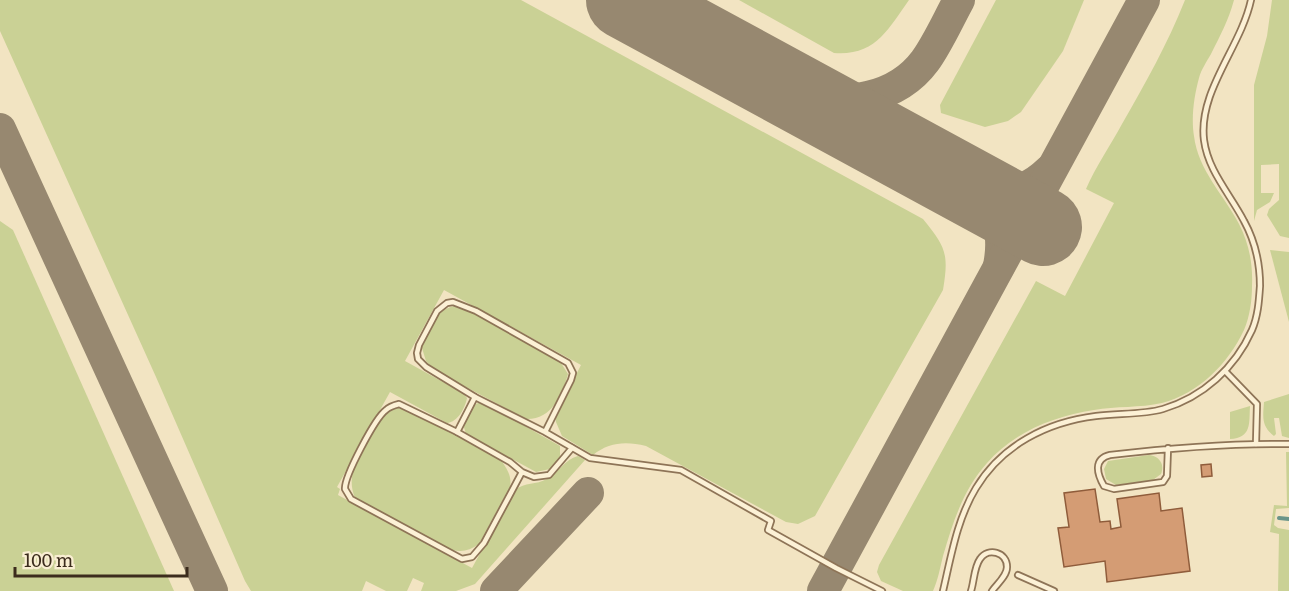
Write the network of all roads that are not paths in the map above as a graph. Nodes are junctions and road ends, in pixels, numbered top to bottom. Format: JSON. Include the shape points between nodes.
{"nodes":[{"id":1,"x":1251,"y":0,"type":"edge"},
{"id":2,"x":1225,"y":371,"type":"junction"},
{"id":3,"x":475,"y":397,"type":"junction"},
{"id":4,"x":457,"y":432,"type":"junction"},
{"id":5,"x":545,"y":432,"type":"junction"},
{"id":6,"x":1256,"y":444,"type":"junction"},
{"id":7,"x":1289,"y":444,"type":"edge"},
{"id":8,"x":572,"y":448,"type":"junction"},
{"id":9,"x":1168,"y":448,"type":"junction"},
{"id":10,"x":522,"y":472,"type":"junction"},
{"id":11,"x":1018,"y":575,"type":"dead end"},
{"id":12,"x":882,"y":591,"type":"edge"},
{"id":13,"x":943,"y":591,"type":"edge"},
{"id":14,"x":971,"y":591,"type":"edge"},
{"id":15,"x":992,"y":591,"type":"edge"},
{"id":16,"x":1054,"y":591,"type":"edge"}],
"edges":[{"from":1,"to":2,"type":"lane","via":[[1242,31],[1209,98],[1204,118],[1209,160],[1256,247],[1260,272],[1259,302],[1252,330]]},
{"from":2,"to":6,"type":"lane","via":[[1257,404]]},
{"from":2,"to":13,"type":"lane","via":[[1189,399],[1162,409],[1071,421],[1040,430],[1012,448],[992,466],[965,508]]},
{"from":3,"to":4,"type":"lane"},
{"from":3,"to":5,"type":"lane"},
{"from":3,"to":5,"type":"lane","via":[[418,359],[419,345],[437,311],[447,303],[476,311],[568,363],[573,373],[571,380]]},
{"from":4,"to":10,"type":"lane"},
{"from":4,"to":10,"type":"lane","via":[[399,404],[386,410],[347,476],[347,494],[419,537],[467,559],[484,543]]},
{"from":5,"to":8,"type":"lane"},
{"from":6,"to":7,"type":"lane"},
{"from":6,"to":9,"type":"lane"},
{"from":8,"to":10,"type":"lane","via":[[549,475],[534,477]]},
{"from":8,"to":12,"type":"lane","via":[[590,458],[681,470],[771,521],[768,530]]},
{"from":9,"to":9,"type":"lane","via":[[1167,476],[1163,482],[1114,489],[1101,481],[1098,461],[1102,457]]},
{"from":11,"to":16,"type":"lane"},
{"from":14,"to":15,"type":"lane","via":[[979,561],[993,552],[1004,558],[1007,567]]}]}
